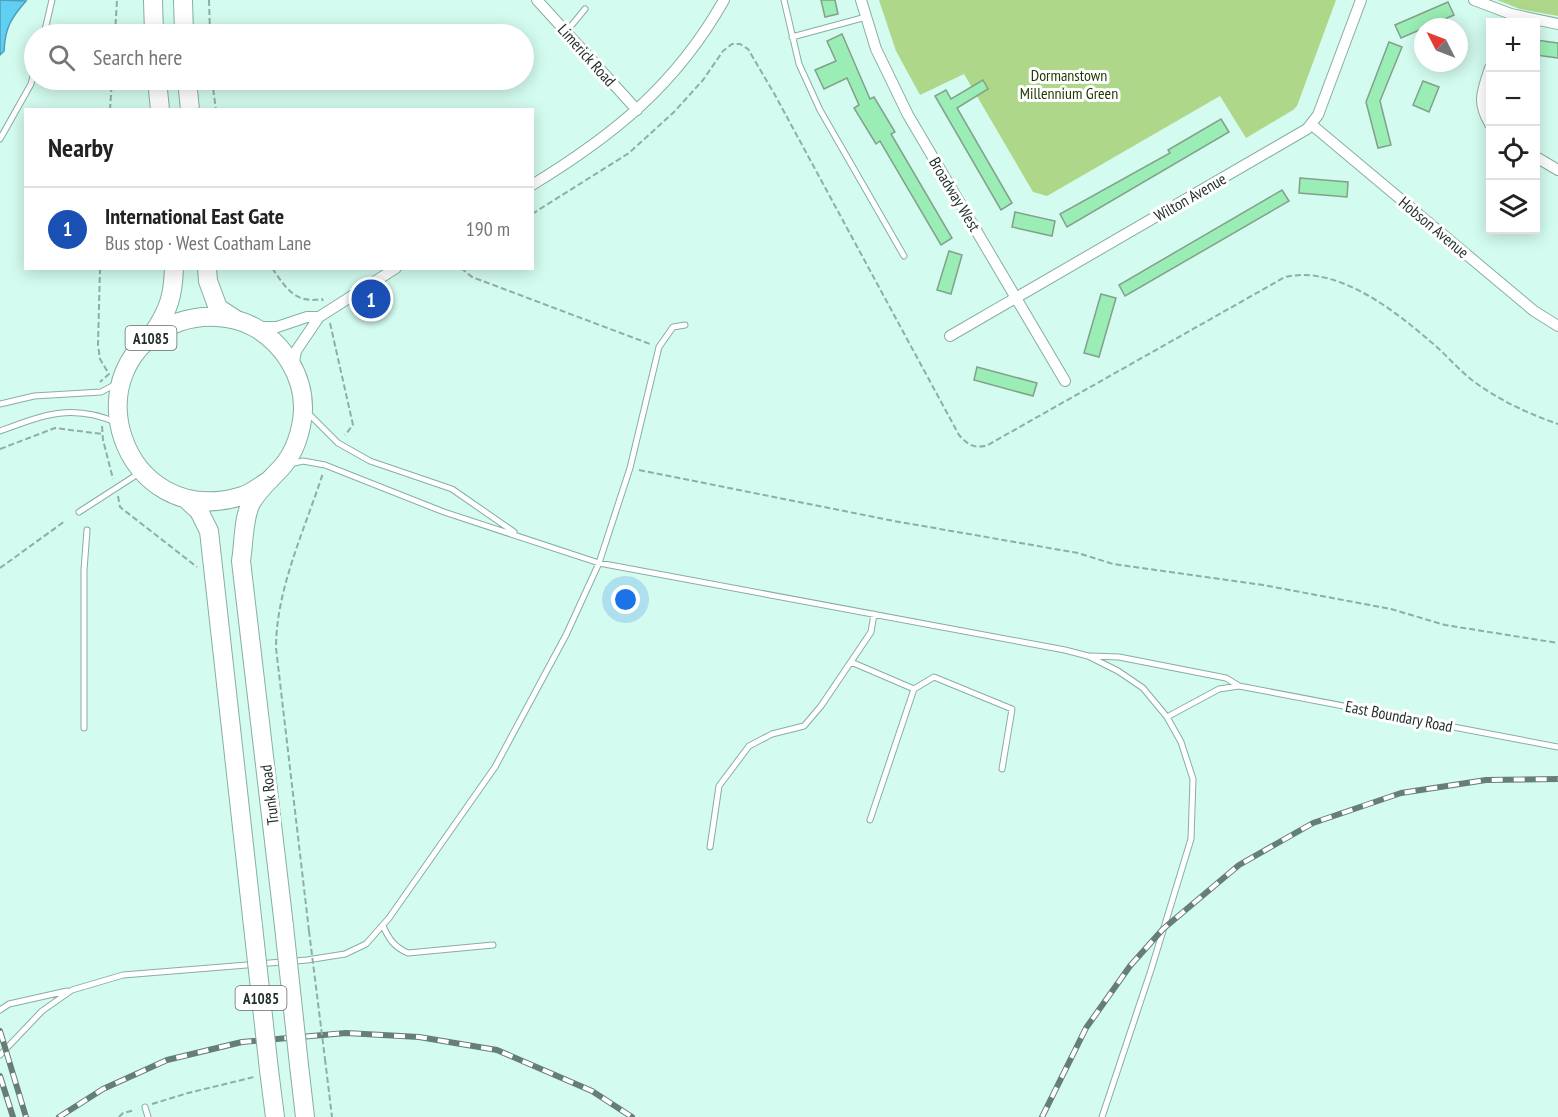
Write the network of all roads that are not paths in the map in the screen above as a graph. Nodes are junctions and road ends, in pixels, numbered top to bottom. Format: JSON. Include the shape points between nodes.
{"nodes":[{"id":1,"x":52,"y":0,"type":"edge"},
{"id":2,"x":153,"y":0,"type":"edge"},
{"id":3,"x":183,"y":0,"type":"edge"},
{"id":4,"x":537,"y":0,"type":"edge"},
{"id":5,"x":724,"y":0,"type":"edge"},
{"id":6,"x":784,"y":0,"type":"edge"},
{"id":7,"x":861,"y":0,"type":"edge"},
{"id":8,"x":1361,"y":0,"type":"edge"},
{"id":9,"x":1474,"y":0,"type":"edge"},
{"id":10,"x":585,"y":9,"type":"dead end"},
{"id":11,"x":866,"y":17,"type":"junction"},
{"id":12,"x":1510,"y":18,"type":"edge"},
{"id":13,"x":1540,"y":22,"type":"edge"},
{"id":14,"x":46,"y":24,"type":"edge"},
{"id":15,"x":154,"y":24,"type":"edge"},
{"id":16,"x":184,"y":24,"type":"edge"},
{"id":17,"x":1558,"y":24,"type":"edge"},
{"id":18,"x":566,"y":32,"type":"junction"},
{"id":19,"x":792,"y":37,"type":"junction"},
{"id":20,"x":1486,"y":81,"type":"edge"},
{"id":21,"x":27,"y":90,"type":"edge"},
{"id":22,"x":158,"y":90,"type":"edge"},
{"id":23,"x":188,"y":90,"type":"edge"},
{"id":24,"x":160,"y":108,"type":"edge"},
{"id":25,"x":190,"y":108,"type":"edge"},
{"id":26,"x":638,"y":110,"type":"junction"},
{"id":27,"x":1486,"y":116,"type":"edge"},
{"id":28,"x":7,"y":125,"type":"junction"},
{"id":29,"x":1312,"y":125,"type":"junction"},
{"id":30,"x":0,"y":133,"type":"edge"},
{"id":31,"x":0,"y":139,"type":"edge"},
{"id":32,"x":1540,"y":160,"type":"edge"},
{"id":33,"x":1558,"y":171,"type":"edge"},
{"id":34,"x":534,"y":184,"type":"edge"},
{"id":35,"x":904,"y":256,"type":"dead end"},
{"id":36,"x":174,"y":270,"type":"edge"},
{"id":37,"x":207,"y":270,"type":"edge"},
{"id":38,"x":393,"y":270,"type":"edge"},
{"id":39,"x":1016,"y":297,"type":"junction"},
{"id":40,"x":323,"y":314,"type":"junction"},
{"id":41,"x":235,"y":320,"type":"junction"},
{"id":42,"x":685,"y":325,"type":"dead end"},
{"id":43,"x":1558,"y":326,"type":"edge"},
{"id":44,"x":254,"y":327,"type":"junction"},
{"id":45,"x":950,"y":336,"type":"dead end"},
{"id":46,"x":150,"y":339,"type":"junction"},
{"id":47,"x":293,"y":367,"type":"junction"},
{"id":48,"x":1065,"y":381,"type":"dead end"},
{"id":49,"x":122,"y":382,"type":"junction"},
{"id":50,"x":0,"y":405,"type":"edge"},
{"id":51,"x":303,"y":408,"type":"junction"},
{"id":52,"x":119,"y":424,"type":"junction"},
{"id":53,"x":0,"y":431,"type":"edge"},
{"id":54,"x":283,"y":466,"type":"junction"},
{"id":55,"x":141,"y":471,"type":"junction"},
{"id":56,"x":270,"y":480,"type":"junction"},
{"id":57,"x":186,"y":498,"type":"junction"},
{"id":58,"x":79,"y":512,"type":"dead end"},
{"id":59,"x":87,"y":530,"type":"dead end"},
{"id":60,"x":521,"y":536,"type":"junction"},
{"id":61,"x":599,"y":563,"type":"junction"},
{"id":62,"x":874,"y":614,"type":"junction"},
{"id":63,"x":1088,"y":656,"type":"junction"},
{"id":64,"x":851,"y":662,"type":"junction"},
{"id":65,"x":1239,"y":686,"type":"junction"},
{"id":66,"x":914,"y":689,"type":"junction"},
{"id":67,"x":1167,"y":717,"type":"junction"},
{"id":68,"x":84,"y":728,"type":"dead end"},
{"id":69,"x":1558,"y":747,"type":"edge"},
{"id":70,"x":1002,"y":769,"type":"dead end"},
{"id":71,"x":870,"y":820,"type":"dead end"},
{"id":72,"x":710,"y":847,"type":"dead end"},
{"id":73,"x":383,"y":926,"type":"junction"},
{"id":74,"x":493,"y":945,"type":"dead end"},
{"id":75,"x":72,"y":990,"type":"junction"},
{"id":76,"x":0,"y":1010,"type":"edge"},
{"id":77,"x":0,"y":1055,"type":"edge"},
{"id":78,"x":145,"y":1107,"type":"road end"},
{"id":79,"x":148,"y":1117,"type":"edge"},
{"id":80,"x":275,"y":1117,"type":"edge"},
{"id":81,"x":305,"y":1117,"type":"edge"},
{"id":82,"x":1102,"y":1117,"type":"edge"}],
"edges":[{"from":1,"to":14,"type":"lane"},
{"from":2,"to":15,"type":"main road"},
{"from":3,"to":16,"type":"main road"},
{"from":4,"to":18,"type":"street","name":"Limerick Road"},
{"from":5,"to":26,"type":"street","via":[[671,76]]},
{"from":6,"to":19,"type":"lane"},
{"from":7,"to":11,"type":"street","name":"Broadway West"},
{"from":8,"to":29,"type":"street"},
{"from":9,"to":12,"type":"street"},
{"from":10,"to":18,"type":"lane"},
{"from":11,"to":19,"type":"lane"},
{"from":11,"to":39,"type":"street","name":"Broadway West","via":[[908,115]]},
{"from":13,"to":17,"type":"street"},
{"from":18,"to":26,"type":"street","name":"Limerick Road"},
{"from":19,"to":35,"type":"lane","via":[[799,64],[820,110]]},
{"from":20,"to":27,"type":"street","via":[[1481,101]]},
{"from":21,"to":28,"type":"lane"},
{"from":22,"to":24,"type":"main road"},
{"from":23,"to":25,"type":"main road"},
{"from":26,"to":34,"type":"street","via":[[608,135]]},
{"from":28,"to":30,"type":"lane"},
{"from":28,"to":31,"type":"lane"},
{"from":29,"to":39,"type":"street","name":"Wilton Avenue"},
{"from":29,"to":43,"type":"street","name":"Hobson Avenue","via":[[1533,311]]},
{"from":32,"to":33,"type":"street"},
{"from":36,"to":46,"type":"main road","number":"A1085","via":[[173,294]]},
{"from":37,"to":41,"type":"main road","number":"A1085","via":[[218,308]]},
{"from":38,"to":40,"type":"street"},
{"from":39,"to":45,"type":"street","name":"Wilton Avenue"},
{"from":39,"to":48,"type":"street","name":"Broadway West"},
{"from":40,"to":44,"type":"street","via":[[277,327]]},
{"from":40,"to":47,"type":"street","via":[[296,351]]},
{"from":41,"to":44,"type":"main road","number":"A1085"},
{"from":41,"to":46,"type":"main road","number":"A1085","via":[[190,318],[168,326]]},
{"from":42,"to":61,"type":"lane","via":[[673,327],[659,347],[630,468]]},
{"from":44,"to":47,"type":"main road","number":"A1085","via":[[283,351]]},
{"from":46,"to":49,"type":"main road","number":"A1085","via":[[132,358]]},
{"from":47,"to":51,"type":"main road","number":"A1085"},
{"from":49,"to":50,"type":"lane","via":[[100,392],[34,396]]},
{"from":49,"to":52,"type":"main road","number":"A1085"},
{"from":51,"to":54,"type":"main road","number":"A1085","via":[[301,429]]},
{"from":51,"to":60,"type":"lane","via":[[338,443],[370,461],[452,489]]},
{"from":52,"to":53,"type":"lane","via":[[102,416],[69,411],[33,418]]},
{"from":52,"to":55,"type":"main road","number":"A1085","via":[[127,449]]},
{"from":54,"to":56,"type":"main road","number":"A1085"},
{"from":54,"to":60,"type":"lane","via":[[303,461],[325,465],[444,512]]},
{"from":55,"to":57,"type":"main road","number":"A1085","via":[[154,483]]},
{"from":55,"to":58,"type":"lane"},
{"from":56,"to":57,"type":"main road","number":"A1085","via":[[244,495],[215,502]]},
{"from":56,"to":81,"type":"main road","name":"Trunk Road","number":"A1085","bridge":true,"via":[[252,502],[241,561]]},
{"from":57,"to":80,"type":"main road","name":"Trunk Road","number":"A1085","bridge":true,"via":[[199,511],[209,531],[253,926],[263,1073]]},
{"from":59,"to":68,"type":"lane"},
{"from":60,"to":61,"type":"lane"},
{"from":61,"to":62,"type":"lane"},
{"from":61,"to":73,"type":"lane","via":[[566,635],[495,767]]},
{"from":62,"to":63,"type":"lane"},
{"from":62,"to":64,"type":"lane","via":[[871,632]]},
{"from":63,"to":65,"type":"lane","name":"East Boundary Road","via":[[1119,657],[1226,678]]},
{"from":63,"to":67,"type":"lane","via":[[1143,688]]},
{"from":64,"to":66,"type":"lane"},
{"from":64,"to":72,"type":"lane","via":[[804,726],[772,734],[749,746],[719,786]]},
{"from":65,"to":67,"type":"lane","via":[[1219,689]]},
{"from":65,"to":69,"type":"lane","name":"East Boundary Road"},
{"from":66,"to":70,"type":"lane","via":[[934,677],[1012,709]]},
{"from":66,"to":71,"type":"lane"},
{"from":67,"to":82,"type":"lane","via":[[1181,742],[1193,779],[1191,839]]},
{"from":73,"to":74,"type":"lane","via":[[390,941],[408,953]]},
{"from":73,"to":75,"type":"lane","via":[[366,944],[345,954],[123,975]]},
{"from":75,"to":76,"type":"lane"},
{"from":75,"to":77,"type":"lane","via":[[42,1011]]},
{"from":78,"to":79,"type":"lane"}]}
